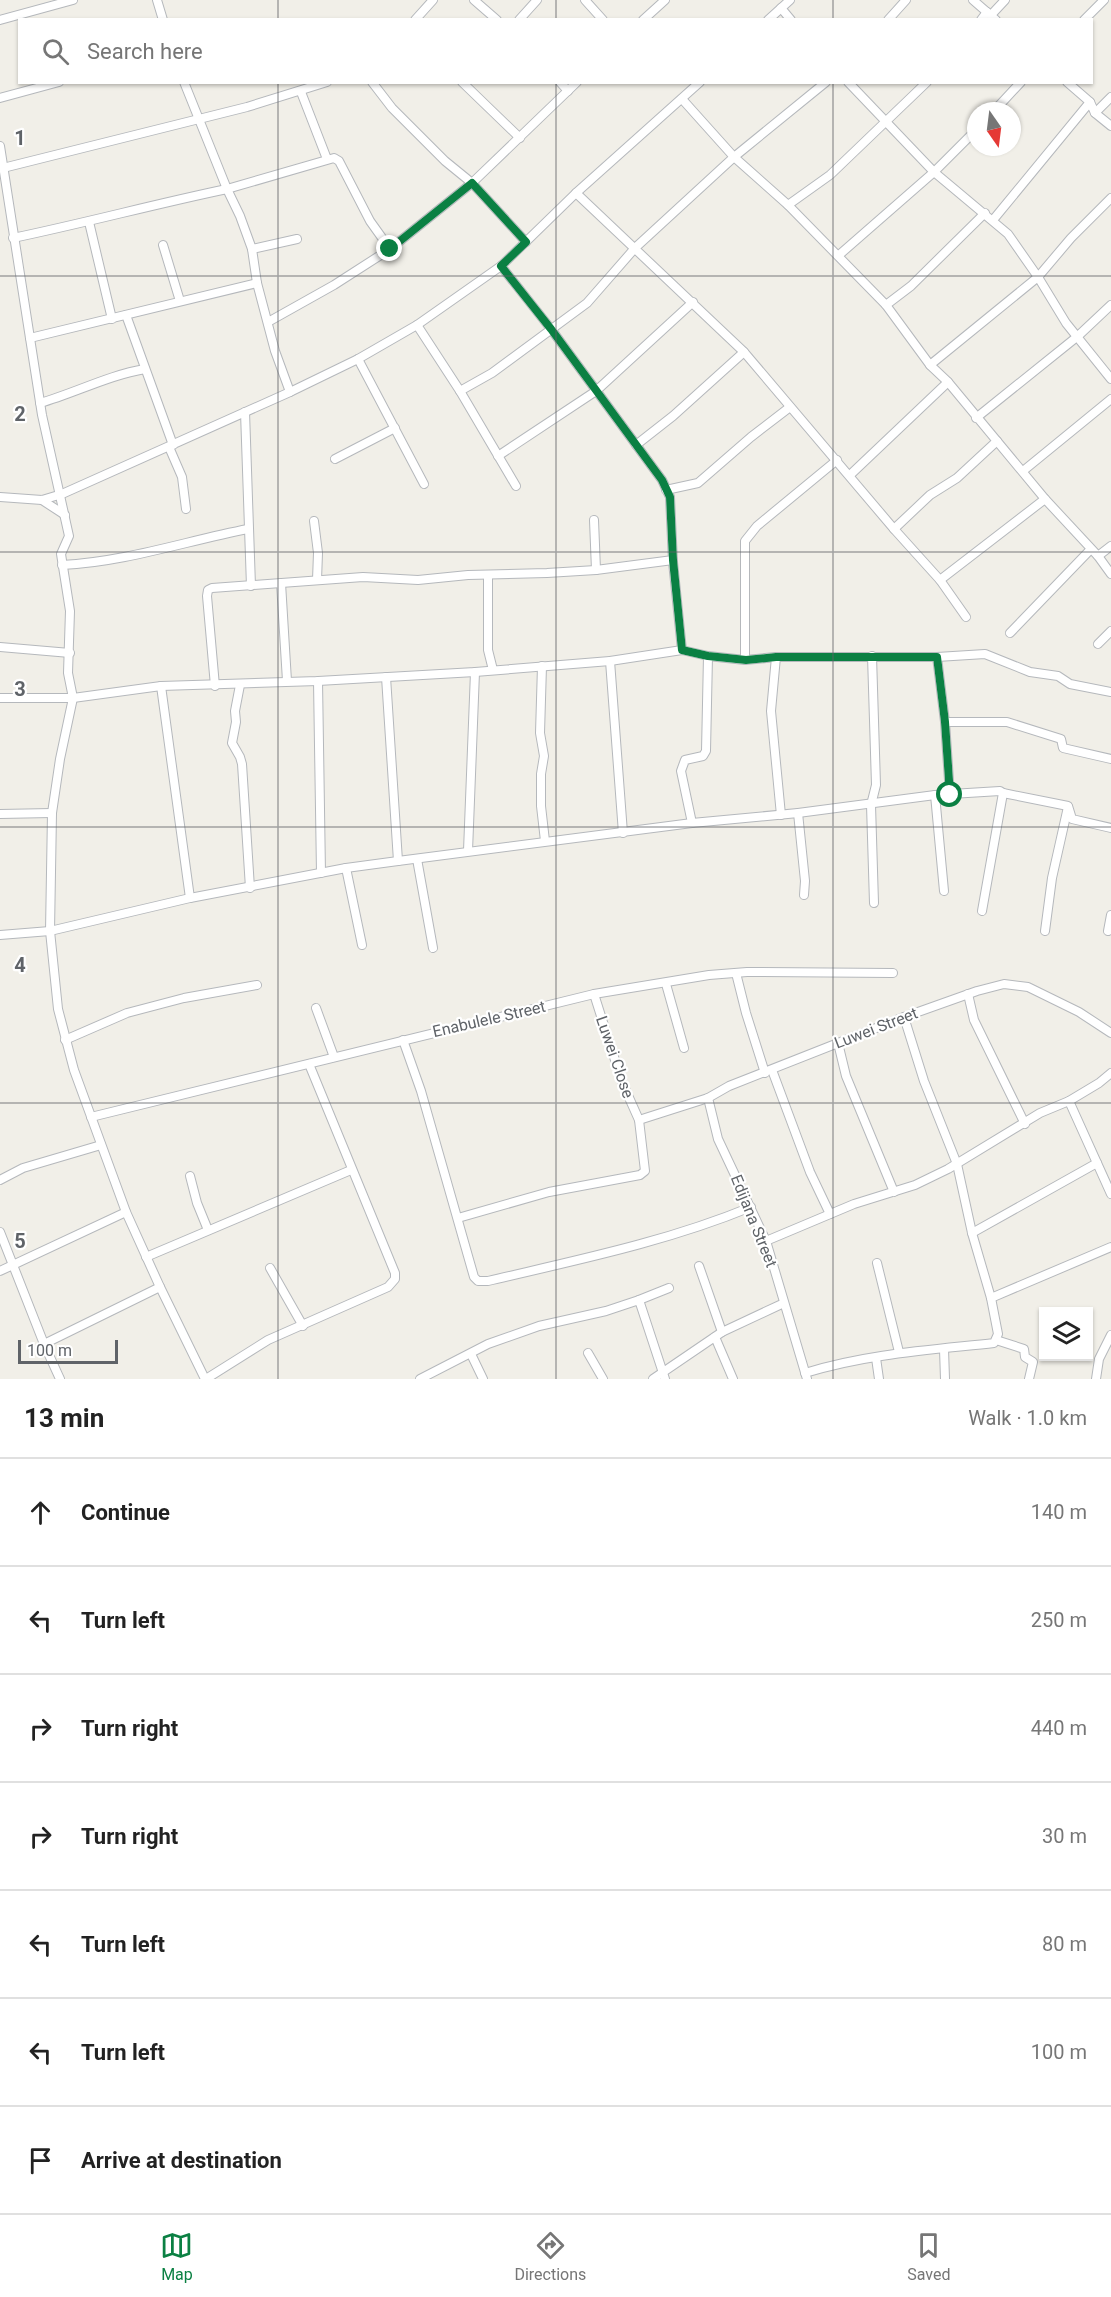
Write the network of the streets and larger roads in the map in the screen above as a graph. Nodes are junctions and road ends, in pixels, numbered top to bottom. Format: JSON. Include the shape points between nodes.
{"nodes":[{"id":1,"x":73,"y":0,"type":"edge"},
{"id":2,"x":157,"y":0,"type":"edge"},
{"id":3,"x":433,"y":0,"type":"edge"},
{"id":4,"x":474,"y":0,"type":"edge"},
{"id":5,"x":537,"y":0,"type":"edge"},
{"id":6,"x":585,"y":0,"type":"edge"},
{"id":7,"x":665,"y":0,"type":"edge"},
{"id":8,"x":790,"y":0,"type":"edge"},
{"id":9,"x":906,"y":0,"type":"edge"},
{"id":10,"x":973,"y":0,"type":"edge"},
{"id":11,"x":1005,"y":0,"type":"edge"},
{"id":12,"x":1104,"y":0,"type":"edge"},
{"id":13,"x":781,"y":8,"type":"junction"},
{"id":14,"x":991,"y":16,"type":"edge"},
{"id":15,"x":162,"y":18,"type":"edge"},
{"id":16,"x":417,"y":18,"type":"edge"},
{"id":17,"x":494,"y":18,"type":"edge"},
{"id":18,"x":521,"y":18,"type":"edge"},
{"id":19,"x":601,"y":18,"type":"edge"},
{"id":20,"x":645,"y":18,"type":"edge"},
{"id":21,"x":770,"y":18,"type":"edge"},
{"id":22,"x":789,"y":18,"type":"edge"},
{"id":23,"x":890,"y":18,"type":"edge"},
{"id":24,"x":1086,"y":18,"type":"edge"},
{"id":25,"x":0,"y":20,"type":"edge"},
{"id":26,"x":52,"y":84,"type":"edge"},
{"id":27,"x":185,"y":84,"type":"edge"},
{"id":28,"x":322,"y":84,"type":"edge"},
{"id":29,"x":374,"y":84,"type":"edge"},
{"id":30,"x":464,"y":84,"type":"edge"},
{"id":31,"x":562,"y":84,"type":"edge"},
{"id":32,"x":575,"y":84,"type":"edge"},
{"id":33,"x":698,"y":84,"type":"edge"},
{"id":34,"x":824,"y":84,"type":"edge"},
{"id":35,"x":850,"y":84,"type":"edge"},
{"id":36,"x":925,"y":84,"type":"edge"},
{"id":37,"x":1019,"y":84,"type":"edge"},
{"id":38,"x":1069,"y":84,"type":"edge"},
{"id":39,"x":568,"y":91,"type":"junction"},
{"id":40,"x":301,"y":92,"type":"junction"},
{"id":41,"x":0,"y":98,"type":"edge"},
{"id":42,"x":1111,"y":98,"type":"edge"},
{"id":43,"x":682,"y":99,"type":"junction"},
{"id":44,"x":1002,"y":102,"type":"edge"},
{"id":45,"x":1090,"y":102,"type":"junction"},
{"id":46,"x":1095,"y":113,"type":"junction"},
{"id":47,"x":197,"y":119,"type":"junction"},
{"id":48,"x":885,"y":120,"type":"junction"},
{"id":49,"x":1111,"y":126,"type":"edge"},
{"id":50,"x":520,"y":138,"type":"junction"},
{"id":51,"x":967,"y":139,"type":"edge"},
{"id":52,"x":0,"y":146,"type":"edge"},
{"id":53,"x":734,"y":157,"type":"junction"},
{"id":54,"x":327,"y":159,"type":"junction"},
{"id":55,"x":3,"y":168,"type":"junction"},
{"id":56,"x":934,"y":172,"type":"junction"},
{"id":57,"x":472,"y":183,"type":"junction"},
{"id":58,"x":227,"y":189,"type":"junction"},
{"id":59,"x":3,"y":192,"type":"edge"},
{"id":60,"x":576,"y":193,"type":"junction"},
{"id":61,"x":1111,"y":198,"type":"edge"},
{"id":62,"x":788,"y":205,"type":"junction"},
{"id":63,"x":985,"y":213,"type":"junction"},
{"id":64,"x":993,"y":220,"type":"junction"},
{"id":65,"x":89,"y":222,"type":"junction"},
{"id":66,"x":13,"y":238,"type":"junction"},
{"id":67,"x":297,"y":239,"type":"dead end"},
{"id":68,"x":526,"y":242,"type":"junction"},
{"id":69,"x":163,"y":245,"type":"dead end"},
{"id":70,"x":635,"y":248,"type":"junction"},
{"id":71,"x":252,"y":249,"type":"junction"},
{"id":72,"x":390,"y":249,"type":"junction"},
{"id":73,"x":839,"y":255,"type":"junction"},
{"id":74,"x":501,"y":266,"type":"junction"},
{"id":75,"x":1038,"y":277,"type":"junction"},
{"id":76,"x":257,"y":283,"type":"junction"},
{"id":77,"x":180,"y":301,"type":"junction"},
{"id":78,"x":693,"y":302,"type":"junction"},
{"id":79,"x":886,"y":305,"type":"junction"},
{"id":80,"x":1111,"y":305,"type":"edge"},
{"id":81,"x":126,"y":315,"type":"junction"},
{"id":82,"x":112,"y":319,"type":"junction"},
{"id":83,"x":268,"y":322,"type":"junction"},
{"id":84,"x":417,"y":325,"type":"junction"},
{"id":85,"x":551,"y":329,"type":"junction"},
{"id":86,"x":1078,"y":336,"type":"junction"},
{"id":87,"x":30,"y":338,"type":"junction"},
{"id":88,"x":744,"y":352,"type":"junction"},
{"id":89,"x":358,"y":359,"type":"junction"},
{"id":90,"x":930,"y":365,"type":"junction"},
{"id":91,"x":145,"y":369,"type":"junction"},
{"id":92,"x":1111,"y":379,"type":"edge"},
{"id":93,"x":948,"y":382,"type":"junction"},
{"id":94,"x":460,"y":391,"type":"junction"},
{"id":95,"x":597,"y":391,"type":"junction"},
{"id":96,"x":290,"y":392,"type":"junction"},
{"id":97,"x":1111,"y":399,"type":"edge"},
{"id":98,"x":40,"y":403,"type":"junction"},
{"id":99,"x":790,"y":407,"type":"junction"},
{"id":100,"x":245,"y":412,"type":"junction"},
{"id":101,"x":976,"y":417,"type":"junction"},
{"id":102,"x":395,"y":428,"type":"junction"},
{"id":103,"x":997,"y":441,"type":"junction"},
{"id":104,"x":636,"y":445,"type":"junction"},
{"id":105,"x":171,"y":446,"type":"junction"},
{"id":106,"x":498,"y":456,"type":"junction"},
{"id":107,"x":335,"y":459,"type":"dead end"},
{"id":108,"x":837,"y":460,"type":"junction"},
{"id":109,"x":1023,"y":471,"type":"junction"},
{"id":110,"x":850,"y":476,"type":"junction"},
{"id":111,"x":424,"y":484,"type":"dead end"},
{"id":112,"x":516,"y":486,"type":"dead end"},
{"id":113,"x":666,"y":490,"type":"junction"},
{"id":114,"x":59,"y":493,"type":"junction"},
{"id":115,"x":0,"y":496,"type":"edge"},
{"id":116,"x":1045,"y":499,"type":"junction"},
{"id":117,"x":42,"y":500,"type":"junction"},
{"id":118,"x":186,"y":508,"type":"dead end"},
{"id":119,"x":65,"y":516,"type":"junction"},
{"id":120,"x":594,"y":520,"type":"dead end"},
{"id":121,"x":314,"y":521,"type":"dead end"},
{"id":122,"x":248,"y":529,"type":"junction"},
{"id":123,"x":894,"y":529,"type":"junction"},
{"id":124,"x":1111,"y":546,"type":"edge"},
{"id":125,"x":1090,"y":550,"type":"junction"},
{"id":126,"x":1098,"y":556,"type":"junction"},
{"id":127,"x":673,"y":560,"type":"junction"},
{"id":128,"x":62,"y":565,"type":"junction"},
{"id":129,"x":596,"y":570,"type":"junction"},
{"id":130,"x":1111,"y":574,"type":"edge"},
{"id":131,"x":488,"y":576,"type":"junction"},
{"id":132,"x":317,"y":580,"type":"junction"},
{"id":133,"x":940,"y":580,"type":"junction"},
{"id":134,"x":281,"y":583,"type":"junction"},
{"id":135,"x":251,"y":586,"type":"junction"},
{"id":136,"x":966,"y":617,"type":"dead end"},
{"id":137,"x":1111,"y":631,"type":"edge"},
{"id":138,"x":1010,"y":633,"type":"dead end"},
{"id":139,"x":1098,"y":644,"type":"dead end"},
{"id":140,"x":0,"y":647,"type":"edge"},
{"id":141,"x":682,"y":650,"type":"junction"},
{"id":142,"x":70,"y":653,"type":"junction"},
{"id":143,"x":708,"y":656,"type":"junction"},
{"id":144,"x":872,"y":656,"type":"junction"},
{"id":145,"x":776,"y":657,"type":"junction"},
{"id":146,"x":937,"y":657,"type":"junction"},
{"id":147,"x":746,"y":660,"type":"junction"},
{"id":148,"x":610,"y":661,"type":"junction"},
{"id":149,"x":542,"y":666,"type":"junction"},
{"id":150,"x":493,"y":670,"type":"junction"},
{"id":151,"x":475,"y":672,"type":"junction"},
{"id":152,"x":386,"y":677,"type":"junction"},
{"id":153,"x":287,"y":681,"type":"junction"},
{"id":154,"x":318,"y":681,"type":"junction"},
{"id":155,"x":240,"y":685,"type":"junction"},
{"id":156,"x":161,"y":686,"type":"junction"},
{"id":157,"x":215,"y":686,"type":"junction"},
{"id":158,"x":1111,"y":692,"type":"edge"},
{"id":159,"x":0,"y":698,"type":"edge"},
{"id":160,"x":73,"y":698,"type":"junction"},
{"id":161,"x":945,"y":722,"type":"junction"},
{"id":162,"x":1111,"y":759,"type":"edge"},
{"id":163,"x":1003,"y":793,"type":"junction"},
{"id":164,"x":935,"y":795,"type":"junction"},
{"id":165,"x":950,"y":795,"type":"junction"},
{"id":166,"x":871,"y":804,"type":"junction"},
{"id":167,"x":1068,"y":806,"type":"junction"},
{"id":168,"x":52,"y":813,"type":"junction"},
{"id":169,"x":798,"y":813,"type":"junction"},
{"id":170,"x":0,"y":814,"type":"edge"},
{"id":171,"x":781,"y":815,"type":"junction"},
{"id":172,"x":692,"y":823,"type":"junction"},
{"id":173,"x":1111,"y":828,"type":"edge"},
{"id":174,"x":623,"y":833,"type":"junction"},
{"id":175,"x":544,"y":841,"type":"junction"},
{"id":176,"x":468,"y":851,"type":"junction"},
{"id":177,"x":417,"y":859,"type":"junction"},
{"id":178,"x":398,"y":861,"type":"junction"},
{"id":179,"x":346,"y":868,"type":"junction"},
{"id":180,"x":321,"y":873,"type":"junction"},
{"id":181,"x":250,"y":888,"type":"junction"},
{"id":182,"x":944,"y":891,"type":"dead end"},
{"id":183,"x":804,"y":895,"type":"dead end"},
{"id":184,"x":190,"y":898,"type":"junction"},
{"id":185,"x":874,"y":903,"type":"dead end"},
{"id":186,"x":982,"y":911,"type":"dead end"},
{"id":187,"x":1111,"y":915,"type":"edge"},
{"id":188,"x":1045,"y":930,"type":"dead end"},
{"id":189,"x":50,"y":931,"type":"junction"},
{"id":190,"x":1108,"y":931,"type":"dead end"},
{"id":191,"x":0,"y":935,"type":"edge"},
{"id":192,"x":362,"y":945,"type":"dead end"},
{"id":193,"x":433,"y":948,"type":"dead end"},
{"id":194,"x":736,"y":973,"type":"junction"},
{"id":195,"x":893,"y":973,"type":"dead end"},
{"id":196,"x":666,"y":984,"type":"junction"},
{"id":197,"x":257,"y":985,"type":"dead end"},
{"id":198,"x":594,"y":994,"type":"junction"},
{"id":199,"x":968,"y":994,"type":"junction"},
{"id":200,"x":316,"y":1008,"type":"dead end"},
{"id":201,"x":904,"y":1017,"type":"junction"},
{"id":202,"x":1111,"y":1033,"type":"edge"},
{"id":203,"x":403,"y":1040,"type":"junction"},
{"id":204,"x":65,"y":1041,"type":"junction"},
{"id":205,"x":837,"y":1043,"type":"junction"},
{"id":206,"x":684,"y":1048,"type":"dead end"},
{"id":207,"x":334,"y":1057,"type":"junction"},
{"id":208,"x":309,"y":1064,"type":"junction"},
{"id":209,"x":768,"y":1071,"type":"junction"},
{"id":210,"x":1111,"y":1073,"type":"edge"},
{"id":211,"x":708,"y":1098,"type":"junction"},
{"id":212,"x":1069,"y":1101,"type":"junction"},
{"id":213,"x":91,"y":1117,"type":"junction"},
{"id":214,"x":639,"y":1120,"type":"junction"},
{"id":215,"x":1025,"y":1124,"type":"junction"},
{"id":216,"x":101,"y":1145,"type":"junction"},
{"id":217,"x":1097,"y":1163,"type":"junction"},
{"id":218,"x":957,"y":1164,"type":"junction"},
{"id":219,"x":351,"y":1170,"type":"junction"},
{"id":220,"x":190,"y":1176,"type":"dead end"},
{"id":221,"x":0,"y":1180,"type":"edge"},
{"id":222,"x":894,"y":1192,"type":"junction"},
{"id":223,"x":1111,"y":1194,"type":"edge"},
{"id":224,"x":751,"y":1207,"type":"junction"},
{"id":225,"x":126,"y":1212,"type":"junction"},
{"id":226,"x":830,"y":1214,"type":"junction"},
{"id":227,"x":458,"y":1218,"type":"junction"},
{"id":228,"x":208,"y":1230,"type":"junction"},
{"id":229,"x":0,"y":1232,"type":"edge"},
{"id":230,"x":972,"y":1233,"type":"junction"},
{"id":231,"x":765,"y":1240,"type":"junction"},
{"id":232,"x":1111,"y":1247,"type":"edge"},
{"id":233,"x":146,"y":1257,"type":"junction"},
{"id":234,"x":877,"y":1263,"type":"dead end"},
{"id":235,"x":13,"y":1266,"type":"junction"},
{"id":236,"x":699,"y":1266,"type":"dead end"},
{"id":237,"x":270,"y":1268,"type":"dead end"},
{"id":238,"x":0,"y":1271,"type":"edge"},
{"id":239,"x":159,"y":1287,"type":"junction"},
{"id":240,"x":669,"y":1288,"type":"dead end"},
{"id":241,"x":991,"y":1298,"type":"junction"},
{"id":242,"x":639,"y":1300,"type":"junction"},
{"id":243,"x":784,"y":1303,"type":"junction"},
{"id":244,"x":303,"y":1326,"type":"junction"},
{"id":245,"x":719,"y":1335,"type":"junction"},
{"id":246,"x":1111,"y":1335,"type":"edge"},
{"id":247,"x":996,"y":1340,"type":"junction"},
{"id":248,"x":44,"y":1344,"type":"junction"},
{"id":249,"x":944,"y":1348,"type":"junction"},
{"id":250,"x":899,"y":1352,"type":"junction"},
{"id":251,"x":588,"y":1353,"type":"dead end"},
{"id":252,"x":471,"y":1354,"type":"junction"},
{"id":253,"x":876,"y":1358,"type":"junction"},
{"id":254,"x":664,"y":1376,"type":"edge"},
{"id":255,"x":806,"y":1376,"type":"edge"},
{"id":256,"x":60,"y":1379,"type":"edge"},
{"id":257,"x":205,"y":1379,"type":"edge"},
{"id":258,"x":420,"y":1379,"type":"edge"},
{"id":259,"x":483,"y":1379,"type":"edge"},
{"id":260,"x":603,"y":1379,"type":"edge"},
{"id":261,"x":653,"y":1379,"type":"edge"},
{"id":262,"x":733,"y":1379,"type":"edge"},
{"id":263,"x":879,"y":1379,"type":"edge"},
{"id":264,"x":945,"y":1379,"type":"edge"},
{"id":265,"x":1029,"y":1379,"type":"edge"},
{"id":266,"x":1096,"y":1379,"type":"edge"}],
"edges":[{"from":1,"to":25,"type":"street"},
{"from":2,"to":15,"type":"street"},
{"from":3,"to":16,"type":"street"},
{"from":4,"to":17,"type":"street"},
{"from":5,"to":18,"type":"street"},
{"from":6,"to":19,"type":"street"},
{"from":7,"to":20,"type":"street"},
{"from":8,"to":13,"type":"street"},
{"from":9,"to":23,"type":"street"},
{"from":10,"to":14,"type":"street"},
{"from":11,"to":14,"type":"street"},
{"from":12,"to":24,"type":"street"},
{"from":13,"to":21,"type":"street"},
{"from":13,"to":22,"type":"street"},
{"from":26,"to":41,"type":"street"},
{"from":27,"to":47,"type":"street"},
{"from":28,"to":40,"type":"street"},
{"from":29,"to":57,"type":"street","via":[[392,108]]},
{"from":30,"to":50,"type":"street"},
{"from":31,"to":39,"type":"street"},
{"from":32,"to":39,"type":"street"},
{"from":33,"to":43,"type":"street"},
{"from":34,"to":53,"type":"street"},
{"from":35,"to":48,"type":"street"},
{"from":36,"to":48,"type":"street"},
{"from":37,"to":44,"type":"street"},
{"from":38,"to":45,"type":"street"},
{"from":39,"to":50,"type":"street"},
{"from":40,"to":47,"type":"street"},
{"from":40,"to":54,"type":"street"},
{"from":42,"to":46,"type":"street"},
{"from":43,"to":53,"type":"street"},
{"from":43,"to":60,"type":"street"},
{"from":45,"to":46,"type":"street"},
{"from":45,"to":64,"type":"street"},
{"from":46,"to":49,"type":"street"},
{"from":47,"to":55,"type":"street"},
{"from":47,"to":58,"type":"street"},
{"from":48,"to":56,"type":"street"},
{"from":48,"to":62,"type":"street","via":[[830,175]]},
{"from":50,"to":57,"type":"street"},
{"from":51,"to":56,"type":"street"},
{"from":52,"to":55,"type":"street"},
{"from":53,"to":62,"type":"street"},
{"from":53,"to":70,"type":"street"},
{"from":54,"to":58,"type":"street"},
{"from":54,"to":72,"type":"street","via":[[339,161],[370,221]]},
{"from":55,"to":59,"type":"street"},
{"from":56,"to":63,"type":"street"},
{"from":56,"to":73,"type":"street"},
{"from":57,"to":68,"type":"street"},
{"from":57,"to":72,"type":"street"},
{"from":58,"to":65,"type":"street"},
{"from":58,"to":71,"type":"street"},
{"from":59,"to":66,"type":"street"},
{"from":60,"to":68,"type":"street"},
{"from":60,"to":70,"type":"street"},
{"from":61,"to":75,"type":"street"},
{"from":62,"to":73,"type":"street"},
{"from":63,"to":64,"type":"street"},
{"from":63,"to":79,"type":"street","via":[[919,279]]},
{"from":64,"to":75,"type":"street","via":[[1008,234]]},
{"from":65,"to":66,"type":"street"},
{"from":65,"to":82,"type":"street"},
{"from":66,"to":87,"type":"street"},
{"from":67,"to":71,"type":"street"},
{"from":68,"to":74,"type":"street"},
{"from":69,"to":77,"type":"street"},
{"from":70,"to":78,"type":"street"},
{"from":70,"to":85,"type":"street","via":[[586,303]]},
{"from":71,"to":76,"type":"street"},
{"from":72,"to":83,"type":"street"},
{"from":73,"to":79,"type":"street"},
{"from":74,"to":84,"type":"street"},
{"from":74,"to":85,"type":"street"},
{"from":75,"to":86,"type":"street"},
{"from":75,"to":90,"type":"street"},
{"from":76,"to":77,"type":"street"},
{"from":76,"to":83,"type":"street"},
{"from":77,"to":81,"type":"street"},
{"from":78,"to":88,"type":"street"},
{"from":78,"to":95,"type":"street"},
{"from":79,"to":90,"type":"street"},
{"from":80,"to":86,"type":"street"},
{"from":81,"to":82,"type":"street"},
{"from":81,"to":91,"type":"street"},
{"from":82,"to":87,"type":"street"},
{"from":83,"to":96,"type":"street"},
{"from":84,"to":89,"type":"street"},
{"from":84,"to":94,"type":"street"},
{"from":85,"to":94,"type":"street","via":[[492,373]]},
{"from":85,"to":95,"type":"street"},
{"from":86,"to":92,"type":"street"},
{"from":86,"to":101,"type":"street"},
{"from":87,"to":98,"type":"street"},
{"from":88,"to":99,"type":"street"},
{"from":88,"to":104,"type":"street"},
{"from":89,"to":96,"type":"street"},
{"from":89,"to":102,"type":"street"},
{"from":90,"to":93,"type":"street"},
{"from":91,"to":98,"type":"street"},
{"from":91,"to":105,"type":"street"},
{"from":93,"to":101,"type":"street"},
{"from":93,"to":110,"type":"street"},
{"from":94,"to":106,"type":"street"},
{"from":95,"to":104,"type":"street"},
{"from":95,"to":106,"type":"street"},
{"from":96,"to":100,"type":"street"},
{"from":97,"to":109,"type":"street"},
{"from":98,"to":114,"type":"street"},
{"from":99,"to":108,"type":"street"},
{"from":99,"to":113,"type":"street","via":[[698,483]]},
{"from":100,"to":105,"type":"street"},
{"from":100,"to":122,"type":"street"},
{"from":101,"to":103,"type":"street"},
{"from":102,"to":107,"type":"street"},
{"from":102,"to":111,"type":"street"},
{"from":103,"to":109,"type":"street"},
{"from":103,"to":123,"type":"street"},
{"from":104,"to":113,"type":"street"},
{"from":105,"to":114,"type":"street"},
{"from":105,"to":118,"type":"street","via":[[182,477]]},
{"from":106,"to":112,"type":"street"},
{"from":108,"to":110,"type":"street"},
{"from":108,"to":147,"type":"street","via":[[757,526],[745,541]]},
{"from":109,"to":116,"type":"street"},
{"from":110,"to":123,"type":"street"},
{"from":113,"to":127,"type":"street","via":[[670,497]]},
{"from":114,"to":117,"type":"street"},
{"from":114,"to":119,"type":"street"},
{"from":115,"to":117,"type":"street"},
{"from":116,"to":125,"type":"street"},
{"from":116,"to":133,"type":"street"},
{"from":117,"to":119,"type":"street"},
{"from":119,"to":128,"type":"street","via":[[69,536],[61,554]]},
{"from":120,"to":129,"type":"street"},
{"from":121,"to":132,"type":"street"},
{"from":122,"to":128,"type":"street","via":[[120,559]]},
{"from":122,"to":135,"type":"street"},
{"from":123,"to":133,"type":"street"},
{"from":124,"to":126,"type":"street"},
{"from":125,"to":126,"type":"street"},
{"from":125,"to":138,"type":"street"},
{"from":126,"to":130,"type":"street"},
{"from":127,"to":129,"type":"street"},
{"from":127,"to":141,"type":"street"},
{"from":128,"to":142,"type":"street","via":[[70,611]]},
{"from":129,"to":131,"type":"street"},
{"from":131,"to":132,"type":"street"},
{"from":131,"to":150,"type":"street","via":[[488,650]]},
{"from":132,"to":134,"type":"street"},
{"from":133,"to":136,"type":"street"},
{"from":134,"to":135,"type":"street"},
{"from":134,"to":153,"type":"street"},
{"from":135,"to":157,"type":"street","via":[[212,588],[207,592]]},
{"from":137,"to":139,"type":"street"},
{"from":140,"to":142,"type":"street"},
{"from":141,"to":143,"type":"street"},
{"from":141,"to":148,"type":"street"},
{"from":142,"to":160,"type":"street","via":[[68,673]]},
{"from":143,"to":147,"type":"street"},
{"from":143,"to":172,"type":"street","via":[[706,751],[703,756],[685,760],[681,771]]},
{"from":144,"to":145,"type":"street"},
{"from":144,"to":146,"type":"street"},
{"from":144,"to":166,"type":"street","via":[[876,784]]},
{"from":145,"to":147,"type":"street"},
{"from":145,"to":171,"type":"street","via":[[771,711]]},
{"from":146,"to":158,"type":"street","via":[[985,654],[1030,672]]},
{"from":146,"to":161,"type":"street"},
{"from":148,"to":149,"type":"street"},
{"from":148,"to":174,"type":"street"},
{"from":149,"to":150,"type":"street"},
{"from":149,"to":175,"type":"street"},
{"from":150,"to":151,"type":"street"},
{"from":151,"to":152,"type":"street"},
{"from":151,"to":176,"type":"street"},
{"from":152,"to":154,"type":"street"},
{"from":152,"to":178,"type":"street"},
{"from":153,"to":154,"type":"street"},
{"from":153,"to":155,"type":"street"},
{"from":154,"to":180,"type":"street"},
{"from":155,"to":157,"type":"street"},
{"from":155,"to":181,"type":"street","via":[[232,743],[242,764]]},
{"from":156,"to":157,"type":"street"},
{"from":156,"to":160,"type":"street"},
{"from":156,"to":184,"type":"street"},
{"from":159,"to":160,"type":"street"},
{"from":160,"to":168,"type":"street"},
{"from":161,"to":162,"type":"street","via":[[1023,725],[1061,739],[1063,748]]},
{"from":161,"to":165,"type":"street"},
{"from":163,"to":165,"type":"street"},
{"from":163,"to":167,"type":"street"},
{"from":163,"to":186,"type":"street"},
{"from":164,"to":165,"type":"street"},
{"from":164,"to":166,"type":"street"},
{"from":164,"to":182,"type":"street"},
{"from":166,"to":169,"type":"street"},
{"from":166,"to":185,"type":"street"},
{"from":167,"to":173,"type":"street","via":[[1072,819]]},
{"from":167,"to":188,"type":"street"},
{"from":168,"to":170,"type":"street"},
{"from":168,"to":189,"type":"street"},
{"from":169,"to":171,"type":"street"},
{"from":169,"to":183,"type":"street"},
{"from":171,"to":172,"type":"street"},
{"from":172,"to":174,"type":"street"},
{"from":174,"to":175,"type":"street"},
{"from":175,"to":176,"type":"street"},
{"from":176,"to":177,"type":"street"},
{"from":177,"to":178,"type":"street"},
{"from":177,"to":193,"type":"street"},
{"from":178,"to":179,"type":"street"},
{"from":179,"to":180,"type":"street"},
{"from":179,"to":192,"type":"street"},
{"from":180,"to":181,"type":"street"},
{"from":181,"to":184,"type":"street"},
{"from":184,"to":189,"type":"street"},
{"from":187,"to":190,"type":"street"},
{"from":189,"to":191,"type":"street"},
{"from":189,"to":204,"type":"street"},
{"from":194,"to":195,"type":"street","name":"Enabulele Street"},
{"from":194,"to":196,"type":"street","name":"Enabulele Street"},
{"from":194,"to":209,"type":"street"},
{"from":196,"to":198,"type":"street","name":"Enabulele Street"},
{"from":196,"to":206,"type":"street"},
{"from":197,"to":204,"type":"street","via":[[127,1013]]},
{"from":198,"to":203,"type":"street","name":"Enabulele Street"},
{"from":198,"to":214,"type":"street","name":"Luwei Close","via":[[622,1082]]},
{"from":199,"to":201,"type":"street","name":"Luwei Street"},
{"from":199,"to":202,"type":"street","name":"Luwei Street","via":[[1004,984],[1028,987]]},
{"from":199,"to":215,"type":"street","via":[[974,1020]]},
{"from":200,"to":207,"type":"street"},
{"from":201,"to":205,"type":"street","name":"Luwei Street"},
{"from":201,"to":218,"type":"street"},
{"from":203,"to":207,"type":"street","name":"Enabulele Street"},
{"from":203,"to":227,"type":"street"},
{"from":204,"to":213,"type":"street"},
{"from":205,"to":209,"type":"street","name":"Luwei Street"},
{"from":205,"to":222,"type":"street","via":[[846,1076]]},
{"from":207,"to":208,"type":"street","name":"Enabulele Street"},
{"from":208,"to":213,"type":"street","name":"Enabulele Street"},
{"from":208,"to":219,"type":"street"},
{"from":209,"to":211,"type":"street","name":"Luwei Street"},
{"from":209,"to":226,"type":"street"},
{"from":210,"to":212,"type":"street"},
{"from":211,"to":214,"type":"street","name":"Luwei Street"},
{"from":211,"to":224,"type":"street","name":"Edijana Street","via":[[718,1139]]},
{"from":212,"to":215,"type":"street"},
{"from":212,"to":217,"type":"street"},
{"from":213,"to":216,"type":"street"},
{"from":214,"to":227,"type":"street","name":"Luwei Close","via":[[644,1173],[549,1192]]},
{"from":215,"to":218,"type":"street"},
{"from":216,"to":221,"type":"street","via":[[23,1168]]},
{"from":216,"to":225,"type":"street"},
{"from":217,"to":223,"type":"street"},
{"from":217,"to":230,"type":"street"},
{"from":218,"to":222,"type":"street"},
{"from":218,"to":230,"type":"street"},
{"from":219,"to":228,"type":"street"},
{"from":219,"to":244,"type":"street","via":[[395,1279],[388,1287]]},
{"from":220,"to":228,"type":"street"},
{"from":222,"to":226,"type":"street"},
{"from":224,"to":227,"type":"street","via":[[654,1242],[488,1281],[474,1277]]},
{"from":224,"to":231,"type":"street","name":"Edijana Street"},
{"from":225,"to":233,"type":"street"},
{"from":225,"to":235,"type":"street"},
{"from":226,"to":231,"type":"street"},
{"from":228,"to":233,"type":"street"},
{"from":229,"to":235,"type":"street"},
{"from":230,"to":241,"type":"street"},
{"from":231,"to":243,"type":"street","name":"Edijana Street"},
{"from":232,"to":241,"type":"street"},
{"from":233,"to":239,"type":"street"},
{"from":234,"to":250,"type":"street"},
{"from":235,"to":238,"type":"street"},
{"from":235,"to":248,"type":"street"},
{"from":236,"to":245,"type":"street"},
{"from":237,"to":244,"type":"street"},
{"from":239,"to":248,"type":"street"},
{"from":239,"to":257,"type":"street"},
{"from":240,"to":242,"type":"street"},
{"from":241,"to":247,"type":"street"},
{"from":242,"to":252,"type":"street","via":[[539,1326]]},
{"from":242,"to":254,"type":"street"},
{"from":243,"to":245,"type":"street"},
{"from":243,"to":255,"type":"street","name":"Edijana Street"},
{"from":244,"to":257,"type":"street","via":[[268,1340]]},
{"from":245,"to":254,"type":"street"},
{"from":245,"to":262,"type":"street"},
{"from":246,"to":266,"type":"street","via":[[1099,1359]]},
{"from":247,"to":249,"type":"street"},
{"from":247,"to":265,"type":"street","via":[[1024,1349],[1025,1357],[1033,1362]]},
{"from":248,"to":256,"type":"street"},
{"from":249,"to":250,"type":"street"},
{"from":249,"to":264,"type":"street"},
{"from":250,"to":253,"type":"street"},
{"from":251,"to":260,"type":"street"},
{"from":252,"to":258,"type":"street"},
{"from":252,"to":259,"type":"street"},
{"from":253,"to":255,"type":"street","via":[[838,1362]]},
{"from":253,"to":263,"type":"street"},
{"from":254,"to":261,"type":"street"}]}
